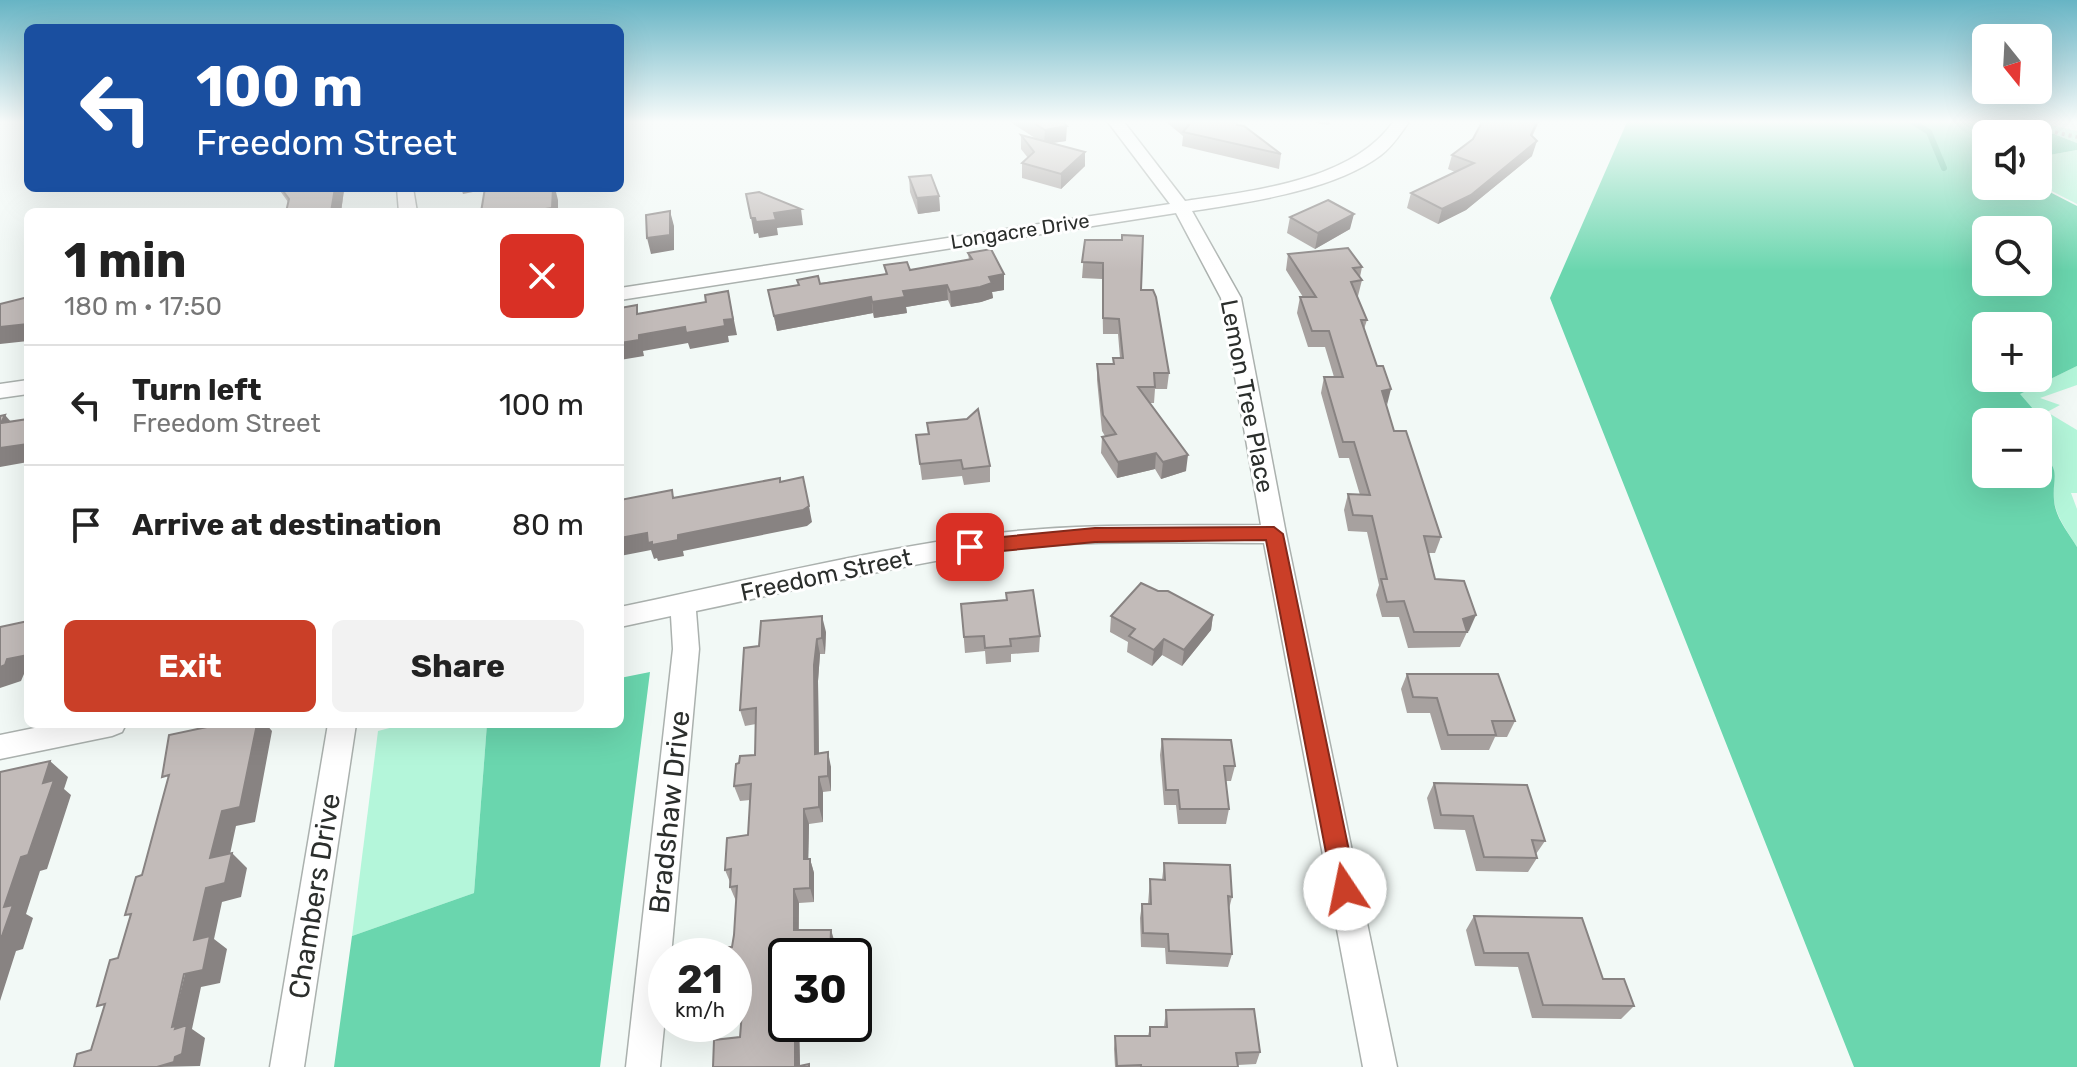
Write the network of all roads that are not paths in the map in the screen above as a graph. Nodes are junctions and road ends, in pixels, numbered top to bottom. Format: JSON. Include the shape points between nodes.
{"nodes":[{"id":1,"x":1155,"y":172,"type":"edge"},
{"id":2,"x":1333,"y":172,"type":"edge"},
{"id":3,"x":1181,"y":206,"type":"junction"},
{"id":4,"x":624,"y":293,"type":"edge"},
{"id":5,"x":24,"y":388,"type":"edge"},
{"id":6,"x":0,"y":391,"type":"edge"},
{"id":7,"x":1274,"y":534,"type":"junction"},
{"id":8,"x":683,"y":604,"type":"junction"},
{"id":9,"x":624,"y":616,"type":"edge"},
{"id":10,"x":93,"y":728,"type":"edge"},
{"id":11,"x":341,"y":728,"type":"edge"},
{"id":12,"x":0,"y":747,"type":"edge"},
{"id":13,"x":287,"y":1067,"type":"edge"},
{"id":14,"x":643,"y":1067,"type":"edge"},
{"id":15,"x":1380,"y":1067,"type":"edge"}],
"edges":[{"from":1,"to":3,"type":"street","name":"Lemon Tree Place"},
{"from":2,"to":3,"type":"street","name":"Longacre Drive","via":[[1246,197]]},
{"from":3,"to":4,"type":"street","name":"Longacre Drive"},
{"from":3,"to":7,"type":"street","name":"Lemon Tree Place","via":[[1231,298]]},
{"from":5,"to":6,"type":"street"},
{"from":7,"to":8,"type":"street","name":"Freedom Street","via":[[1095,535],[998,542]]},
{"from":7,"to":15,"type":"street","name":"Lemon Tree Place"},
{"from":8,"to":9,"type":"street","name":"Freedom Street"},
{"from":8,"to":14,"type":"street","name":"Bradshaw Drive","via":[[686,649]]},
{"from":10,"to":12,"type":"street"},
{"from":11,"to":13,"type":"street","name":"Chambers Drive"}]}
